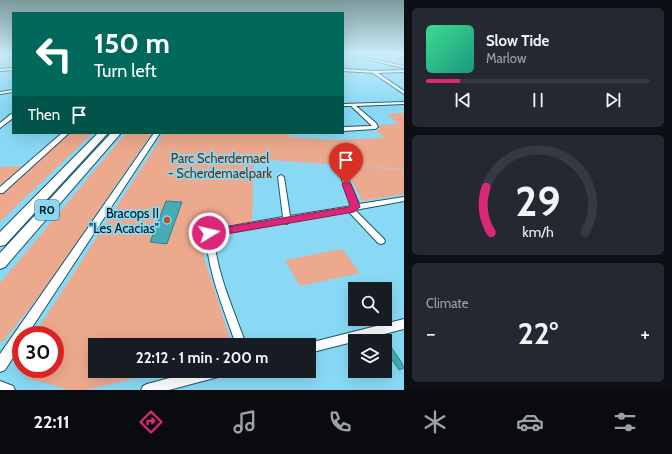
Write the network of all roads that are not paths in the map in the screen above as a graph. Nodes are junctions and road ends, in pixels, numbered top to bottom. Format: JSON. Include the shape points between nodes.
{"nodes":[{"id":1,"x":362,"y":71,"type":"edge"},
{"id":2,"x":398,"y":71,"type":"edge"},
{"id":3,"x":374,"y":72,"type":"junction"},
{"id":4,"x":12,"y":91,"type":"edge"},
{"id":5,"x":0,"y":93,"type":"edge"},
{"id":6,"x":404,"y":93,"type":"edge"},
{"id":7,"x":404,"y":103,"type":"edge"},
{"id":8,"x":344,"y":105,"type":"edge"},
{"id":9,"x":352,"y":105,"type":"junction"},
{"id":10,"x":12,"y":116,"type":"edge"},
{"id":11,"x":0,"y":126,"type":"edge"},
{"id":12,"x":344,"y":129,"type":"edge"},
{"id":13,"x":65,"y":134,"type":"edge"},
{"id":14,"x":102,"y":134,"type":"edge"},
{"id":15,"x":115,"y":134,"type":"edge"},
{"id":16,"x":156,"y":134,"type":"edge"},
{"id":17,"x":342,"y":172,"type":"dead end"},
{"id":18,"x":281,"y":178,"type":"dead end"},
{"id":19,"x":0,"y":191,"type":"edge"},
{"id":20,"x":404,"y":199,"type":"edge"},
{"id":21,"x":353,"y":208,"type":"junction"},
{"id":22,"x":211,"y":220,"type":"dead end"},
{"id":23,"x":287,"y":221,"type":"junction"},
{"id":24,"x":209,"y":233,"type":"junction"},
{"id":25,"x":0,"y":241,"type":"edge"},
{"id":26,"x":381,"y":241,"type":"dead end"},
{"id":27,"x":0,"y":263,"type":"edge"},
{"id":28,"x":404,"y":324,"type":"edge"},
{"id":29,"x":239,"y":338,"type":"edge"},
{"id":30,"x":316,"y":346,"type":"edge"},
{"id":31,"x":0,"y":365,"type":"edge"},
{"id":32,"x":192,"y":378,"type":"edge"},
{"id":33,"x":0,"y":387,"type":"edge"},
{"id":34,"x":9,"y":390,"type":"edge"},
{"id":35,"x":147,"y":390,"type":"edge"}],
"edges":[{"from":1,"to":3,"type":"street"},
{"from":2,"to":3,"type":"street"},
{"from":3,"to":6,"type":"street"},
{"from":4,"to":5,"type":"street"},
{"from":7,"to":9,"type":"street"},
{"from":8,"to":9,"type":"street"},
{"from":9,"to":12,"type":"street","via":[[375,127]]},
{"from":10,"to":11,"type":"street"},
{"from":13,"to":19,"type":"street"},
{"from":14,"to":25,"type":"highway","number":"R0"},
{"from":15,"to":27,"type":"highway","number":"R0"},
{"from":16,"to":31,"type":"street"},
{"from":17,"to":21,"type":"street"},
{"from":18,"to":23,"type":"street"},
{"from":20,"to":21,"type":"street"},
{"from":21,"to":23,"type":"street"},
{"from":21,"to":26,"type":"street"},
{"from":22,"to":24,"type":"street"},
{"from":23,"to":24,"type":"street"},
{"from":24,"to":29,"type":"street","via":[[212,257]]},
{"from":28,"to":30,"type":"street"},
{"from":32,"to":35,"type":"street"},
{"from":33,"to":34,"type":"street"}]}
